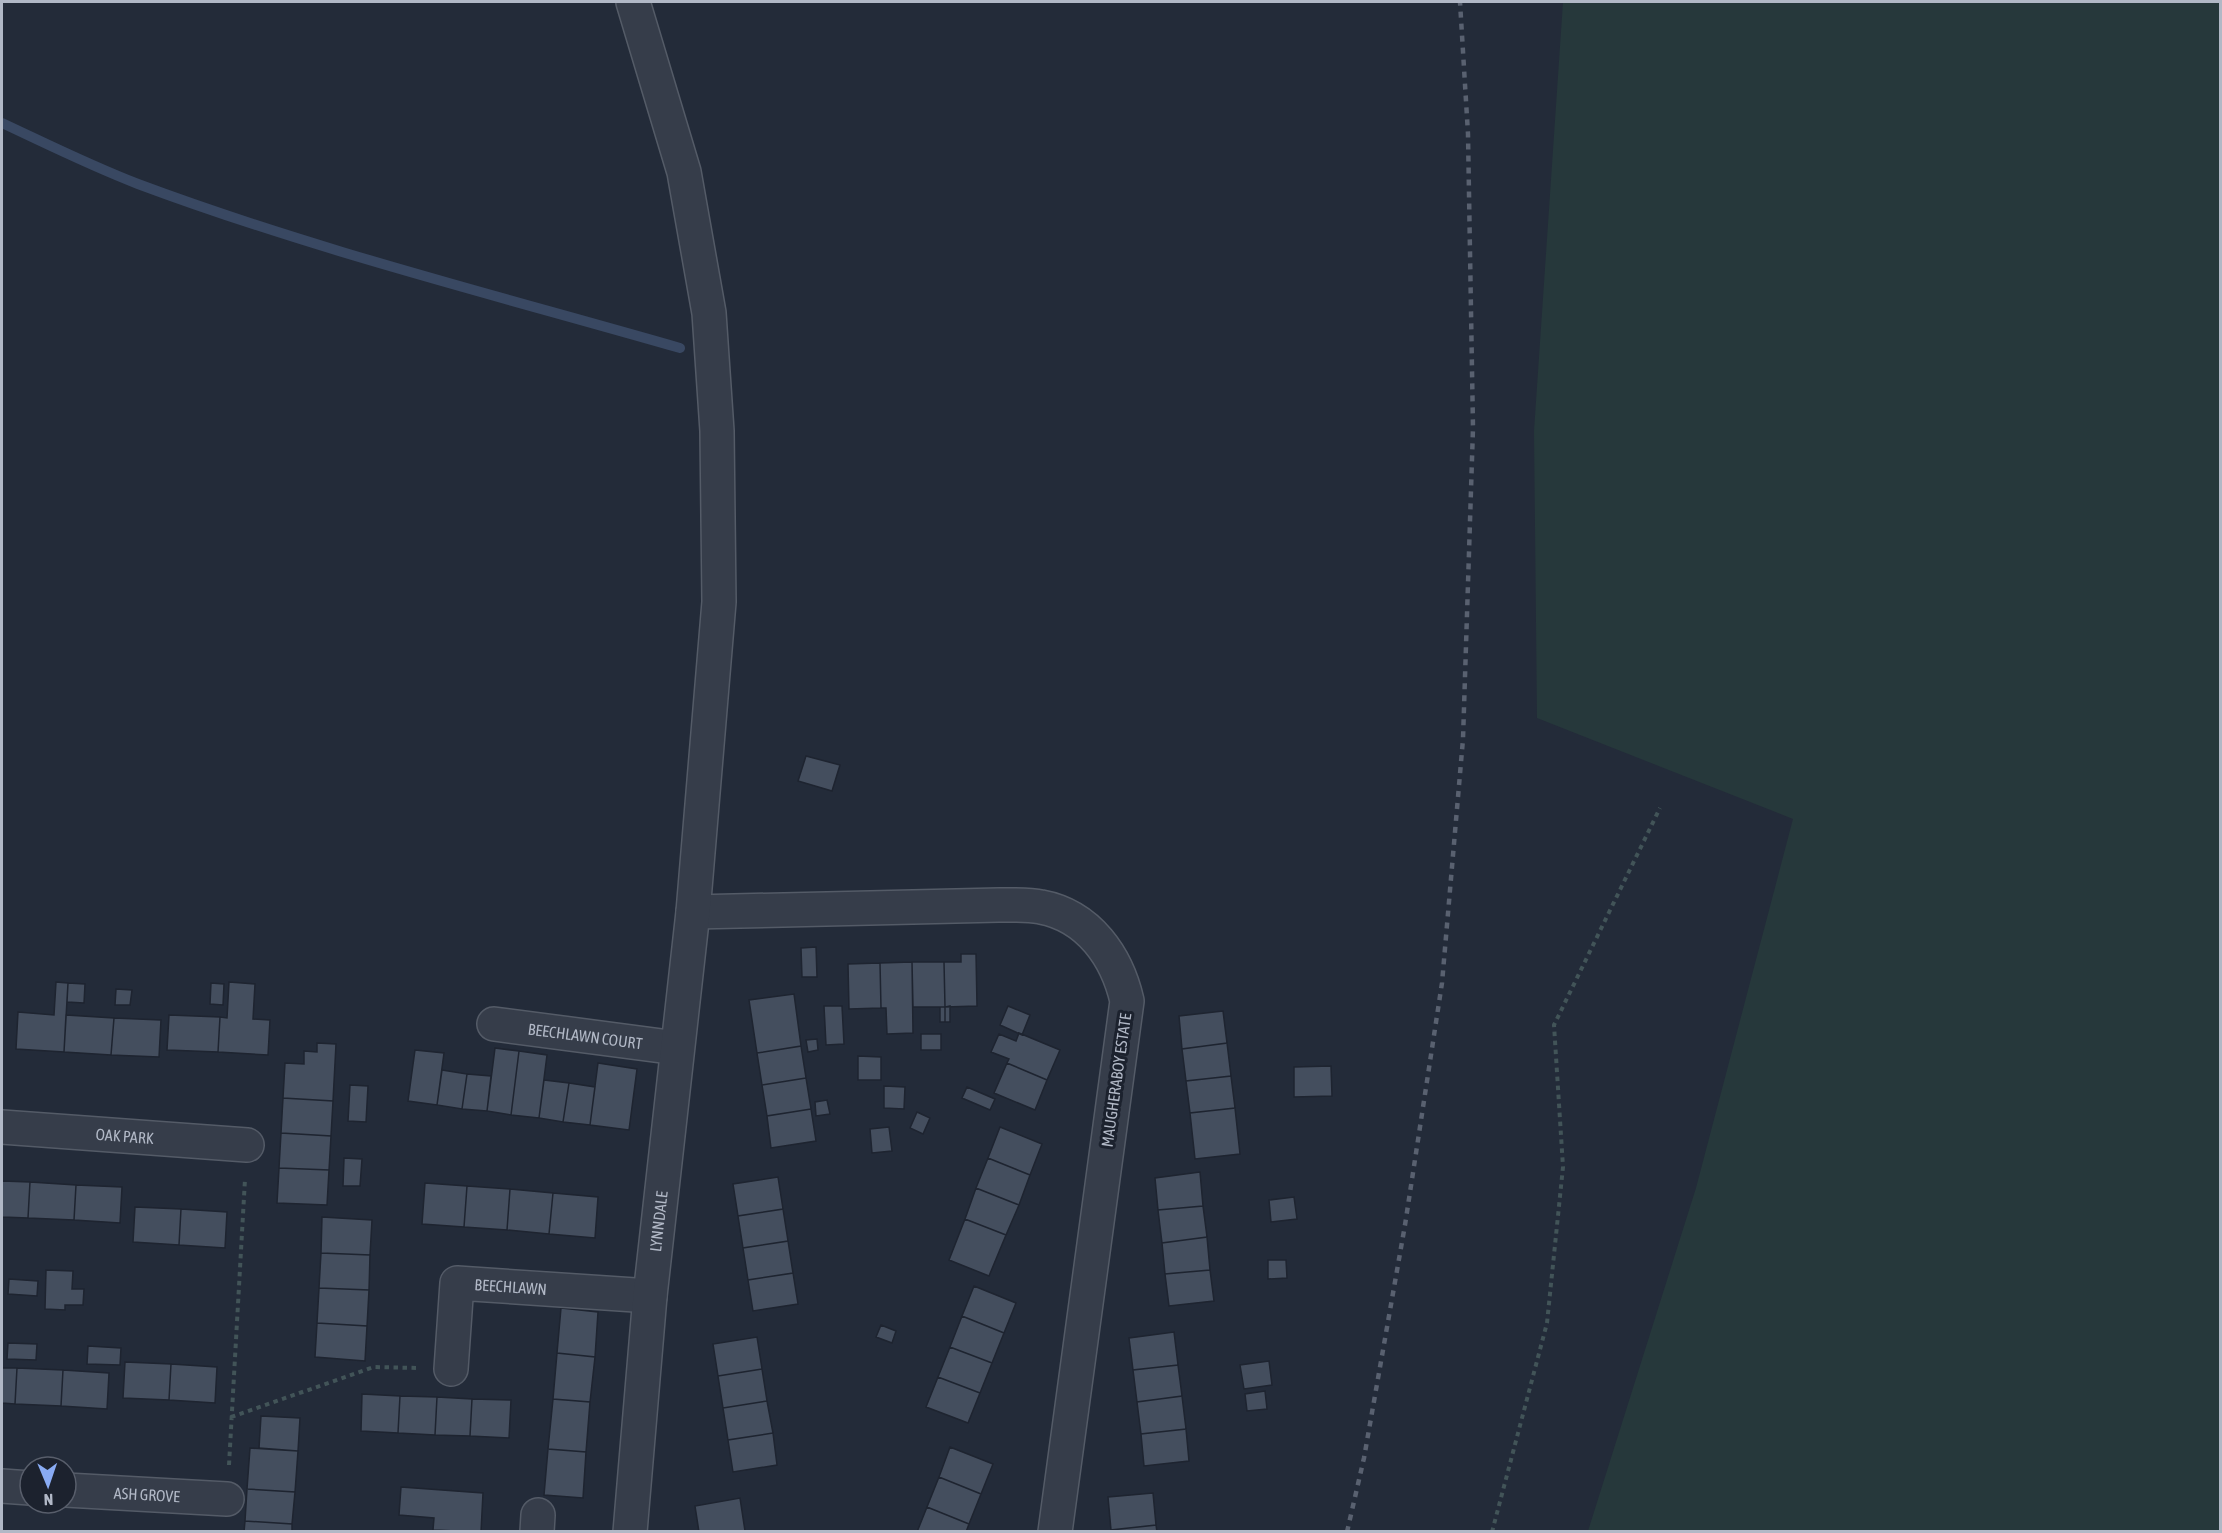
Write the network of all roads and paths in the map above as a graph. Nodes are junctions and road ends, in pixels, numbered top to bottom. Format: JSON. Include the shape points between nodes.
{"nodes":[{"id":1,"x":633,"y":2,"type":"edge"},
{"id":2,"x":1660,"y":808,"type":"dead end"},
{"id":3,"x":693,"y":912,"type":"junction"},
{"id":4,"x":494,"y":1024,"type":"dead end"},
{"id":5,"x":677,"y":1048,"type":"junction"},
{"id":6,"x":2,"y":1127,"type":"edge"},
{"id":7,"x":247,"y":1145,"type":"joint"},
{"id":8,"x":650,"y":1296,"type":"junction"},
{"id":9,"x":451,"y":1369,"type":"joint"},
{"id":10,"x":231,"y":1417,"type":"junction"},
{"id":11,"x":2,"y":1486,"type":"edge"},
{"id":12,"x":18,"y":1487,"type":"edge"},
{"id":13,"x":78,"y":1491,"type":"edge"},
{"id":14,"x":227,"y":1498,"type":"joint"},
{"id":15,"x":630,"y":1532,"type":"edge"},
{"id":16,"x":1055,"y":1532,"type":"edge"},
{"id":17,"x":1492,"y":1532,"type":"edge"}],
"edges":[{"from":1,"to":3,"type":"street","name":"LYNNDALE","via":[[684,172],[709,313],[717,431],[720,602]]},
{"from":2,"to":17,"type":"path","via":[[1554,1025],[1563,1167],[1547,1323]]},
{"from":3,"to":5,"type":"street","name":"LYNNDALE"},
{"from":3,"to":16,"type":"street","name":"MAUGHERABOY ESTATE","via":[[1042,907],[1080,924],[1111,957],[1122,978],[1127,1001]]},
{"from":4,"to":5,"type":"street","name":"BEECHLAWN COURT"},
{"from":5,"to":8,"type":"street","name":"LYNNDALE"},
{"from":6,"to":7,"type":"street","name":"OAK PARK"},
{"from":7,"to":10,"type":"path"},
{"from":8,"to":9,"type":"street","name":"BEECHLAWN","via":[[457,1283]]},
{"from":8,"to":15,"type":"street","name":"LYNNDALE"},
{"from":9,"to":10,"type":"path","via":[[374,1367]]},
{"from":10,"to":14,"type":"path"},
{"from":11,"to":12,"type":"street"},
{"from":13,"to":14,"type":"street","name":"ASH GROVE"}]}
